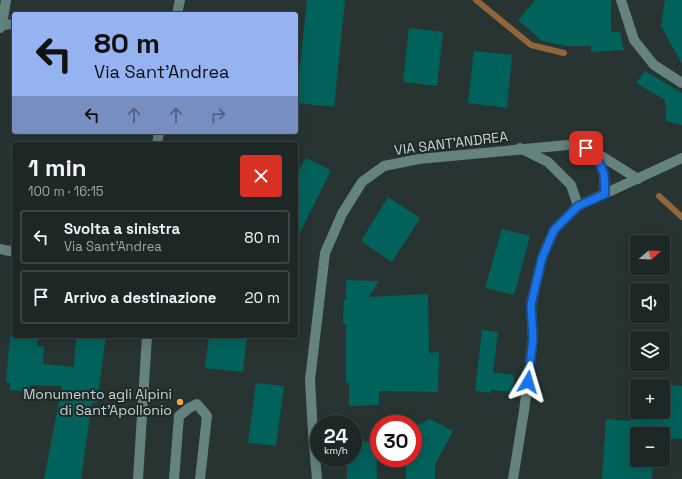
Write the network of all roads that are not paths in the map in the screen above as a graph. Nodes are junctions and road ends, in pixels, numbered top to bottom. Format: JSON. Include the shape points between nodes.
{"nodes":[{"id":1,"x":6,"y":0,"type":"edge"},
{"id":2,"x":180,"y":0,"type":"edge"},
{"id":3,"x":622,"y":0,"type":"edge"},
{"id":4,"x":177,"y":12,"type":"edge"},
{"id":5,"x":12,"y":24,"type":"edge"},
{"id":6,"x":1,"y":27,"type":"edge"},
{"id":7,"x":682,"y":84,"type":"edge"},
{"id":8,"x":520,"y":148,"type":"junction"},
{"id":9,"x":595,"y":152,"type":"junction"},
{"id":10,"x":682,"y":158,"type":"edge"},
{"id":11,"x":638,"y":179,"type":"junction"},
{"id":12,"x":605,"y":194,"type":"junction"},
{"id":13,"x":578,"y":206,"type":"junction"},
{"id":14,"x":0,"y":249,"type":"edge"},
{"id":15,"x":12,"y":250,"type":"edge"},
{"id":16,"x":147,"y":338,"type":"edge"},
{"id":17,"x":138,"y":479,"type":"edge"},
{"id":18,"x":174,"y":479,"type":"edge"},
{"id":19,"x":200,"y":479,"type":"edge"},
{"id":20,"x":317,"y":479,"type":"edge"},
{"id":21,"x":513,"y":479,"type":"edge"}],
"edges":[{"from":1,"to":6,"type":"street"},
{"from":2,"to":4,"type":"street"},
{"from":3,"to":7,"type":"street","via":[[634,40],[654,65]]},
{"from":5,"to":6,"type":"street"},
{"from":8,"to":9,"type":"street","name":"VIA SANT'ANDREA","via":[[578,144]]},
{"from":8,"to":13,"type":"street","name":"VIA SANT'ANDREA","via":[[548,162],[571,185]]},
{"from":8,"to":20,"type":"street","name":"VIA SANT'ANDREA","via":[[419,159],[384,166],[362,182],[342,214],[325,253],[310,380]]},
{"from":9,"to":11,"type":"street","name":"VIA SANT'ANDREA"},
{"from":9,"to":12,"type":"street","via":[[604,174]]},
{"from":10,"to":11,"type":"street"},
{"from":11,"to":12,"type":"street"},
{"from":12,"to":13,"type":"street"},
{"from":13,"to":21,"type":"street","via":[[554,230],[542,258],[531,305],[533,338]]},
{"from":14,"to":15,"type":"street"},
{"from":16,"to":17,"type":"street"},
{"from":18,"to":19,"type":"street","via":[[179,416],[197,404],[207,416]]}]}
